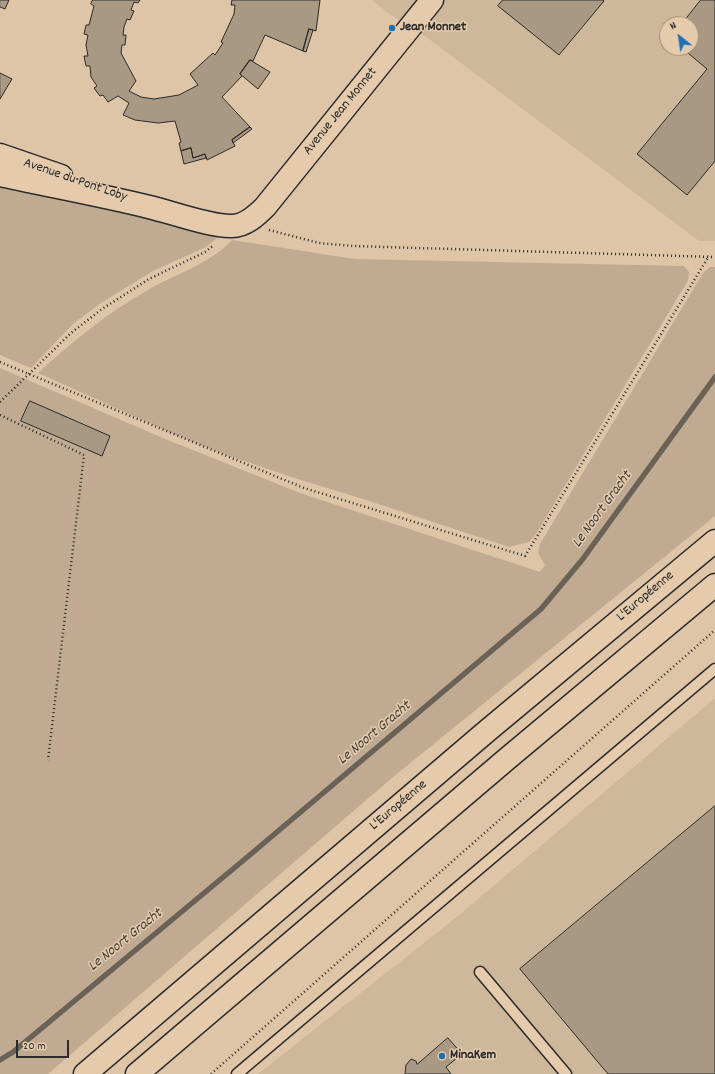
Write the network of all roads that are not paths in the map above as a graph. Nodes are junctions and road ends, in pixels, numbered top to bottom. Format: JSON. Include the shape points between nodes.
{"nodes":[{"id":1,"x":432,"y":0,"type":"edge"},
{"id":2,"x":0,"y":155,"type":"edge"},
{"id":3,"x":0,"y":175,"type":"edge"},
{"id":4,"x":150,"y":207,"type":"junction"},
{"id":5,"x":241,"y":224,"type":"joint"},
{"id":6,"x":715,"y":541,"type":"edge"},
{"id":7,"x":715,"y":585,"type":"edge"},
{"id":8,"x":715,"y":669,"type":"edge"},
{"id":9,"x":480,"y":972,"type":"dead end"},
{"id":10,"x":85,"y":1074,"type":"edge"},
{"id":11,"x":137,"y":1074,"type":"edge"},
{"id":12,"x":237,"y":1074,"type":"edge"},
{"id":13,"x":566,"y":1074,"type":"edge"}],
"edges":[{"from":1,"to":5,"type":"main road","name":"Avenue Jean Monnet","via":[[265,206]]},
{"from":2,"to":4,"type":"main road","name":"Avenue du Pont Loby"},
{"from":3,"to":4,"type":"main road","name":"Avenue du Pont Loby"},
{"from":4,"to":5,"type":"main road","name":"Avenue du Pont Loby","via":[[222,226]]},
{"from":6,"to":10,"type":"main road","name":"L'Européenne","via":[[487,730]]},
{"from":7,"to":11,"type":"main road"},
{"from":8,"to":12,"type":"lane"},
{"from":9,"to":13,"type":"lane"}]}
